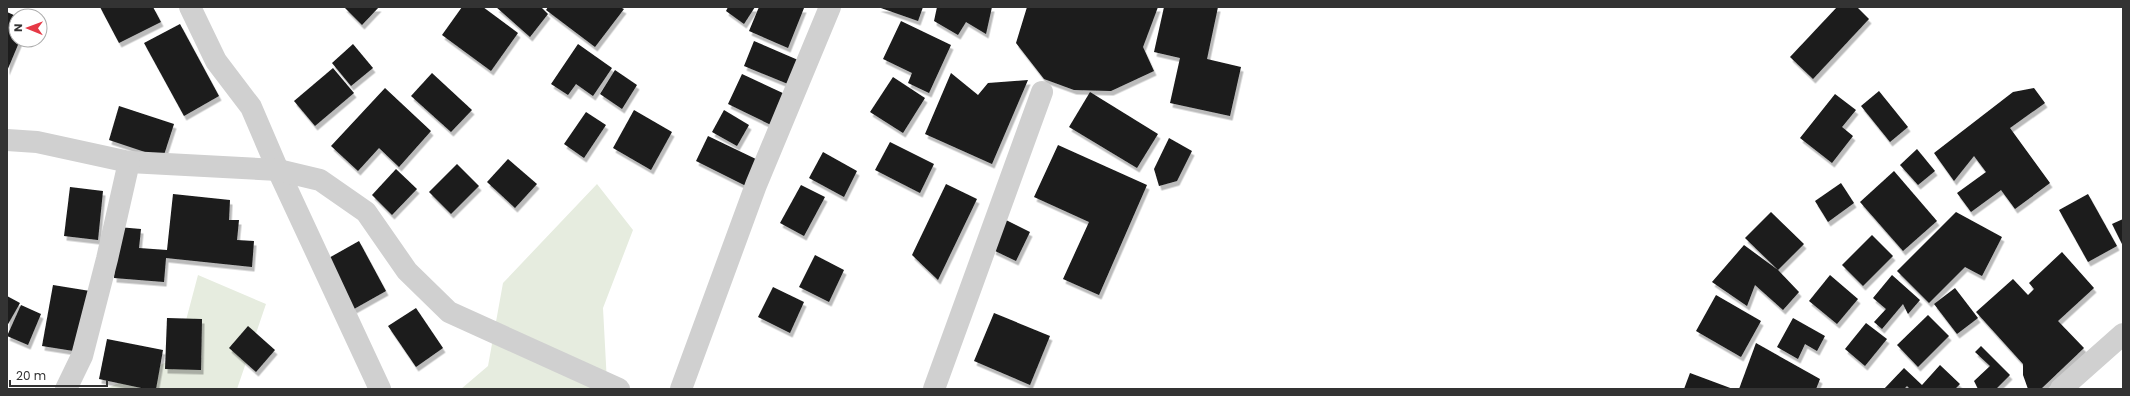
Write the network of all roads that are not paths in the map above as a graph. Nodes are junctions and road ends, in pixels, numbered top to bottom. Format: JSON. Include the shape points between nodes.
{"nodes":[{"id":1,"x":190,"y":7,"type":"edge"},
{"id":2,"x":830,"y":7,"type":"edge"},
{"id":3,"x":1042,"y":92,"type":"dead end"},
{"id":4,"x":7,"y":140,"type":"edge"},
{"id":5,"x":128,"y":162,"type":"junction"},
{"id":6,"x":278,"y":170,"type":"junction"},
{"id":7,"x":2123,"y":334,"type":"edge"},
{"id":8,"x":66,"y":389,"type":"edge"},
{"id":9,"x":380,"y":389,"type":"edge"},
{"id":10,"x":619,"y":389,"type":"edge"},
{"id":11,"x":681,"y":389,"type":"edge"},
{"id":12,"x":934,"y":389,"type":"edge"},
{"id":13,"x":2061,"y":389,"type":"edge"}],
"edges":[{"from":1,"to":6,"type":"street","via":[[216,61],[251,107]]},
{"from":2,"to":11,"type":"street","via":[[756,185]]},
{"from":3,"to":12,"type":"street"},
{"from":4,"to":5,"type":"street","via":[[36,142]]},
{"from":5,"to":6,"type":"street"},
{"from":5,"to":8,"type":"street","via":[[82,356]]},
{"from":6,"to":9,"type":"street"},
{"from":6,"to":10,"type":"street","via":[[320,180],[366,212],[407,272],[449,312]]},
{"from":7,"to":13,"type":"street"}]}
